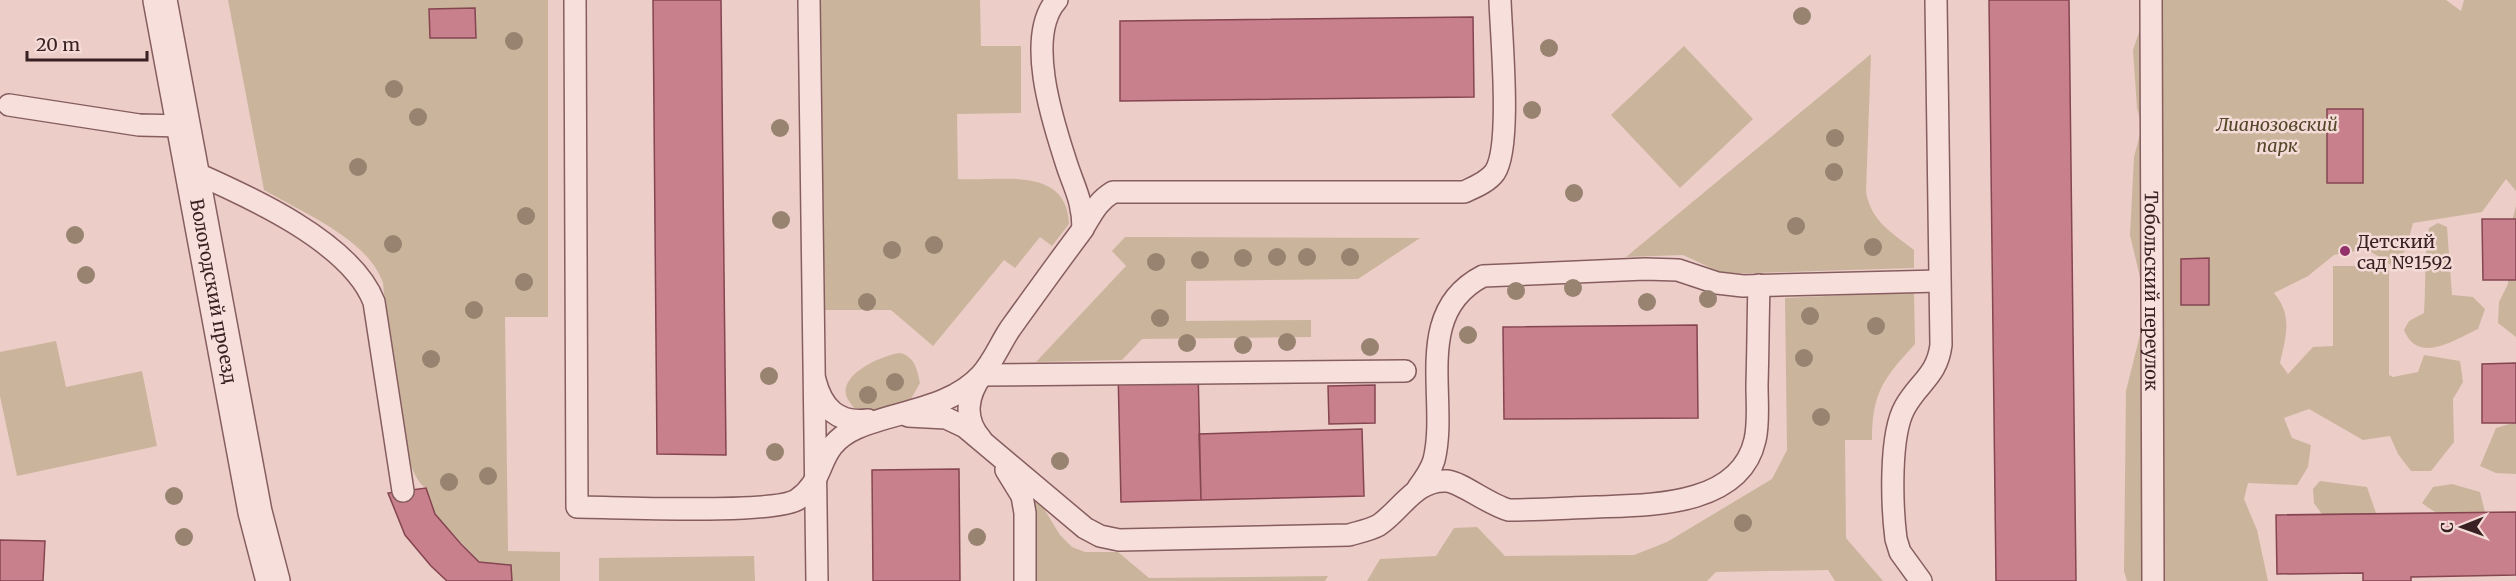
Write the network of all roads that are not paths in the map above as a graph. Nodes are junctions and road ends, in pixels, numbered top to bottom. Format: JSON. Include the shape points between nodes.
{"nodes":[{"id":1,"x":160,"y":0,"type":"edge"},
{"id":2,"x":575,"y":0,"type":"edge"},
{"id":3,"x":809,"y":0,"type":"edge"},
{"id":4,"x":1057,"y":0,"type":"edge"},
{"id":5,"x":1500,"y":0,"type":"edge"},
{"id":6,"x":1935,"y":0,"type":"edge"},
{"id":7,"x":2151,"y":0,"type":"edge"},
{"id":8,"x":9,"y":105,"type":"dead end"},
{"id":9,"x":183,"y":126,"type":"junction"},
{"id":10,"x":1068,"y":168,"type":"junction"},
{"id":11,"x":191,"y":171,"type":"junction"},
{"id":12,"x":1113,"y":192,"type":"junction"},
{"id":13,"x":1083,"y":229,"type":"junction"},
{"id":14,"x":1939,"y":281,"type":"junction"},
{"id":15,"x":1759,"y":285,"type":"junction"},
{"id":16,"x":1405,"y":370,"type":"dead end"},
{"id":17,"x":982,"y":375,"type":"junction"},
{"id":18,"x":815,"y":380,"type":"junction"},
{"id":19,"x":886,"y":417,"type":"junction"},
{"id":20,"x":983,"y":442,"type":"junction"},
{"id":21,"x":816,"y":478,"type":"junction"},
{"id":22,"x":1418,"y":488,"type":"junction"},
{"id":23,"x":404,"y":491,"type":"dead end"},
{"id":24,"x":273,"y":581,"type":"edge"},
{"id":25,"x":817,"y":581,"type":"edge"},
{"id":26,"x":1025,"y":581,"type":"edge"},
{"id":27,"x":1921,"y":581,"type":"edge"},
{"id":28,"x":2153,"y":581,"type":"edge"}],
"edges":[{"from":1,"to":9,"type":"street","name":"Вологодский проезд"},
{"from":2,"to":21,"type":"lane","via":[[577,507],[774,507],[799,499]]},
{"from":3,"to":18,"type":"lane"},
{"from":4,"to":10,"type":"lane","via":[[1042,32],[1042,68]]},
{"from":5,"to":12,"type":"lane","via":[[1504,144],[1495,172],[1480,185],[1464,192]]},
{"from":6,"to":14,"type":"lane"},
{"from":7,"to":28,"type":"lane","name":"Тобольский переулок"},
{"from":8,"to":9,"type":"lane","via":[[139,125]]},
{"from":9,"to":11,"type":"street","name":"Вологодский проезд"},
{"from":10,"to":12,"type":"lane","via":[[1090,189]]},
{"from":10,"to":13,"type":"lane","via":[[1082,200]]},
{"from":11,"to":23,"type":"lane","via":[[247,196],[341,255],[367,285],[374,302]]},
{"from":11,"to":24,"type":"street","name":"Вологодский проезд","via":[[255,512]]},
{"from":12,"to":13,"type":"lane","via":[[1100,201]]},
{"from":13,"to":17,"type":"lane","via":[[1008,331]]},
{"from":14,"to":15,"type":"lane"},
{"from":14,"to":27,"type":"lane","via":[[1939,359],[1904,408],[1895,444],[1896,539],[1900,552]]},
{"from":15,"to":22,"type":"lane","via":[[1717,283],[1678,270],[1645,269],[1512,273],[1483,276],[1467,284],[1456,295],[1439,339],[1434,461]]},
{"from":15,"to":22,"type":"lane","via":[[1755,439],[1741,468],[1717,486],[1668,504],[1536,510],[1493,506],[1450,481]]},
{"from":16,"to":17,"type":"lane"},
{"from":17,"to":19,"type":"lane","via":[[946,399]]},
{"from":17,"to":20,"type":"lane","via":[[970,394],[968,407],[973,430]]},
{"from":18,"to":19,"type":"lane","via":[[820,397],[835,415],[858,421]]},
{"from":18,"to":21,"type":"lane"},
{"from":19,"to":20,"type":"lane","via":[[946,418]]},
{"from":19,"to":21,"type":"lane","via":[[835,440]]},
{"from":20,"to":22,"type":"lane","via":[[1084,528],[1119,540],[1348,535],[1378,525]]},
{"from":20,"to":26,"type":"lane","via":[[1022,496]]},
{"from":21,"to":25,"type":"lane"}]}
